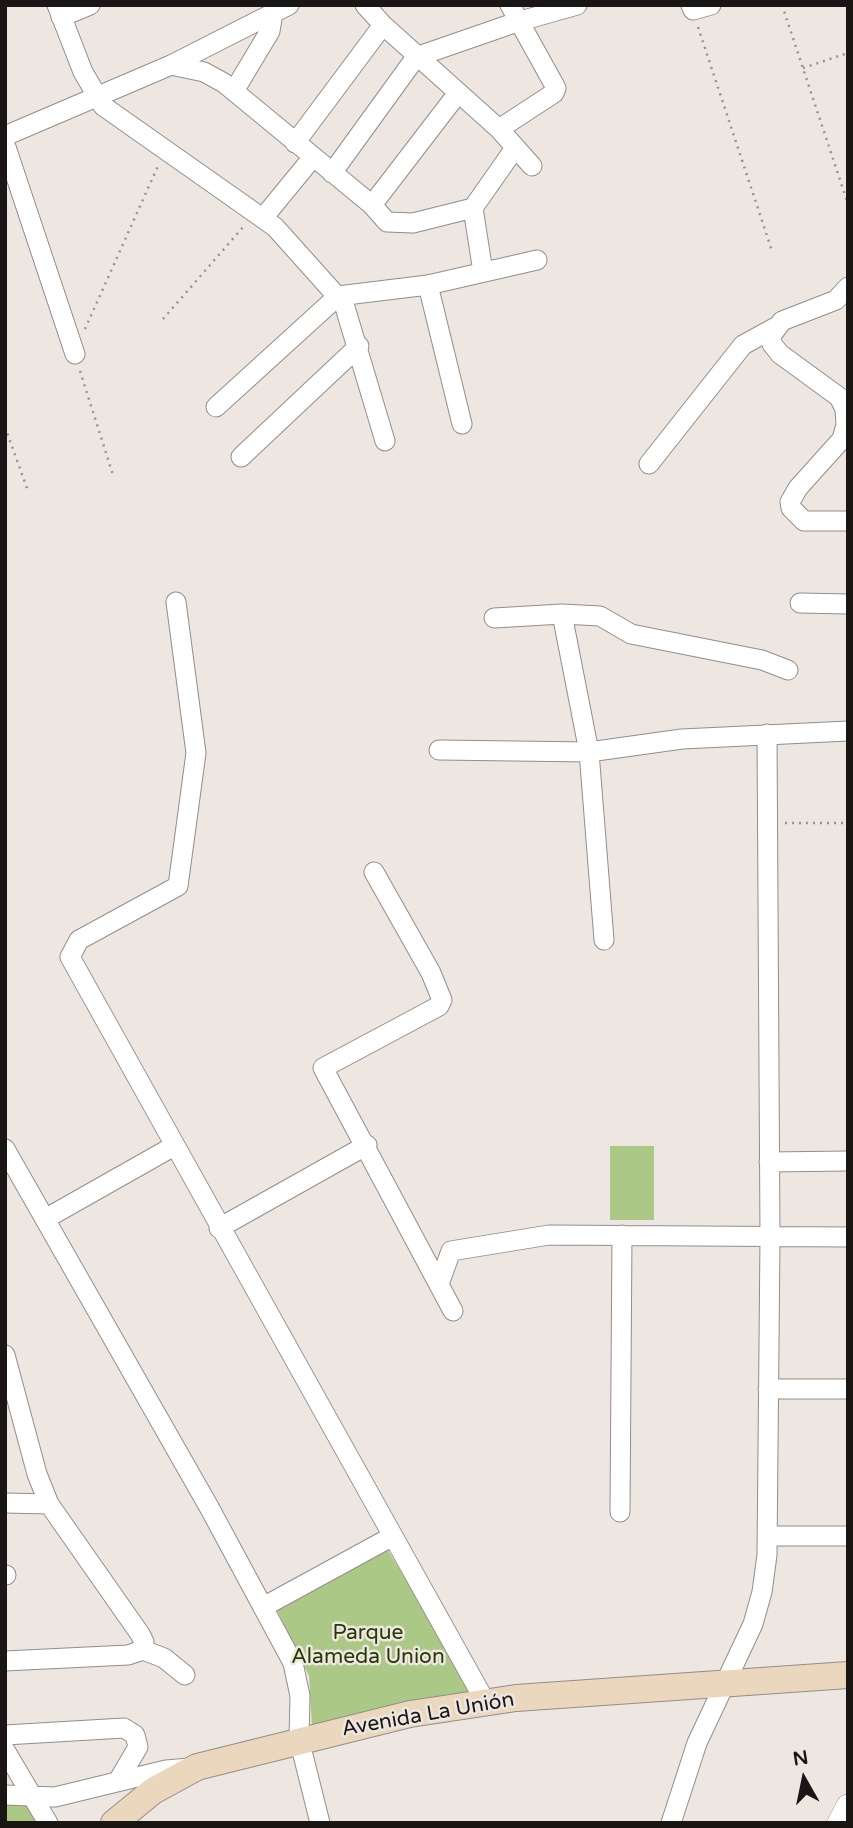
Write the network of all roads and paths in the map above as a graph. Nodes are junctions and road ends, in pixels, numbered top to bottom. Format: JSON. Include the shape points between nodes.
{"nodes":[{"id":1,"x":90,"y":5,"type":"edge"},
{"id":2,"x":365,"y":5,"type":"edge"},
{"id":3,"x":577,"y":5,"type":"edge"},
{"id":4,"x":782,"y":5,"type":"edge"},
{"id":5,"x":699,"y":7,"type":"edge"},
{"id":6,"x":281,"y":9,"type":"edge"},
{"id":7,"x":59,"y":11,"type":"edge"},
{"id":8,"x":513,"y":14,"type":"edge"},
{"id":9,"x":383,"y":25,"type":"junction"},
{"id":10,"x":848,"y":53,"type":"edge"},
{"id":11,"x":416,"y":57,"type":"junction"},
{"id":12,"x":171,"y":65,"type":"junction"},
{"id":13,"x":803,"y":68,"type":"junction"},
{"id":14,"x":234,"y":91,"type":"junction"},
{"id":15,"x":458,"y":93,"type":"junction"},
{"id":16,"x":97,"y":98,"type":"junction"},
{"id":17,"x":499,"y":129,"type":"junction"},
{"id":18,"x":5,"y":136,"type":"edge"},
{"id":19,"x":5,"y":144,"type":"edge"},
{"id":20,"x":295,"y":144,"type":"junction"},
{"id":21,"x":515,"y":148,"type":"junction"},
{"id":22,"x":165,"y":150,"type":"junction"},
{"id":23,"x":313,"y":157,"type":"junction"},
{"id":24,"x":532,"y":166,"type":"dead end"},
{"id":25,"x":332,"y":173,"type":"junction"},
{"id":26,"x":848,"y":204,"type":"edge"},
{"id":27,"x":372,"y":205,"type":"junction"},
{"id":28,"x":473,"y":208,"type":"junction"},
{"id":29,"x":254,"y":221,"type":"junction"},
{"id":30,"x":772,"y":251,"type":"dead end"},
{"id":31,"x":537,"y":260,"type":"dead end"},
{"id":32,"x":484,"y":272,"type":"junction"},
{"id":33,"x":428,"y":285,"type":"junction"},
{"id":34,"x":848,"y":287,"type":"edge"},
{"id":35,"x":338,"y":296,"type":"junction"},
{"id":36,"x":163,"y":319,"type":"dead end"},
{"id":37,"x":774,"y":328,"type":"junction"},
{"id":38,"x":359,"y":346,"type":"junction"},
{"id":39,"x":75,"y":354,"type":"junction"},
{"id":40,"x":843,"y":397,"type":"edge"},
{"id":41,"x":216,"y":407,"type":"dead end"},
{"id":42,"x":462,"y":424,"type":"dead end"},
{"id":43,"x":5,"y":427,"type":"edge"},
{"id":44,"x":385,"y":441,"type":"dead end"},
{"id":45,"x":241,"y":457,"type":"dead end"},
{"id":46,"x":649,"y":464,"type":"dead end"},
{"id":47,"x":113,"y":475,"type":"dead end"},
{"id":48,"x":28,"y":491,"type":"dead end"},
{"id":49,"x":848,"y":521,"type":"edge"},
{"id":50,"x":176,"y":602,"type":"dead end"},
{"id":51,"x":800,"y":603,"type":"dead end"},
{"id":52,"x":848,"y":604,"type":"edge"},
{"id":53,"x":562,"y":614,"type":"junction"},
{"id":54,"x":494,"y":618,"type":"dead end"},
{"id":55,"x":788,"y":670,"type":"dead end"},
{"id":56,"x":848,"y":731,"type":"edge"},
{"id":57,"x":766,"y":734,"type":"junction"},
{"id":58,"x":439,"y":750,"type":"dead end"},
{"id":59,"x":589,"y":752,"type":"junction"},
{"id":60,"x":781,"y":823,"type":"dead end"},
{"id":61,"x":848,"y":823,"type":"edge"},
{"id":62,"x":374,"y":872,"type":"dead end"},
{"id":63,"x":604,"y":940,"type":"dead end"},
{"id":64,"x":367,"y":1145,"type":"junction"},
{"id":65,"x":174,"y":1146,"type":"junction"},
{"id":66,"x":5,"y":1149,"type":"edge"},
{"id":67,"x":848,"y":1161,"type":"edge"},
{"id":68,"x":769,"y":1163,"type":"junction"},
{"id":69,"x":45,"y":1219,"type":"junction"},
{"id":70,"x":219,"y":1228,"type":"junction"},
{"id":71,"x":622,"y":1236,"type":"junction"},
{"id":72,"x":770,"y":1237,"type":"junction"},
{"id":73,"x":848,"y":1237,"type":"edge"},
{"id":74,"x":439,"y":1284,"type":"junction"},
{"id":75,"x":453,"y":1311,"type":"dead end"},
{"id":76,"x":5,"y":1355,"type":"edge"},
{"id":77,"x":768,"y":1389,"type":"junction"},
{"id":78,"x":848,"y":1389,"type":"edge"},
{"id":79,"x":14,"y":1424,"type":"edge"},
{"id":80,"x":5,"y":1503,"type":"edge"},
{"id":81,"x":50,"y":1504,"type":"junction"},
{"id":82,"x":620,"y":1511,"type":"dead end"},
{"id":83,"x":393,"y":1536,"type":"junction"},
{"id":84,"x":767,"y":1536,"type":"junction"},
{"id":85,"x":848,"y":1536,"type":"edge"},
{"id":86,"x":263,"y":1607,"type":"junction"},
{"id":87,"x":143,"y":1650,"type":"junction"},
{"id":88,"x":5,"y":1661,"type":"edge"},
{"id":89,"x":186,"y":1675,"type":"dead end"},
{"id":90,"x":848,"y":1675,"type":"edge"},
{"id":91,"x":722,"y":1684,"type":"junction"},
{"id":92,"x":485,"y":1701,"type":"junction"},
{"id":93,"x":5,"y":1735,"type":"edge"},
{"id":94,"x":299,"y":1739,"type":"junction"},
{"id":95,"x":5,"y":1750,"type":"edge"},
{"id":96,"x":197,"y":1767,"type":"junction"},
{"id":97,"x":118,"y":1781,"type":"junction"},
{"id":98,"x":5,"y":1795,"type":"edge"},
{"id":99,"x":32,"y":1795,"type":"junction"},
{"id":100,"x":848,"y":1806,"type":"edge"},
{"id":101,"x":48,"y":1823,"type":"edge"},
{"id":102,"x":114,"y":1823,"type":"edge"},
{"id":103,"x":320,"y":1823,"type":"edge"},
{"id":104,"x":671,"y":1823,"type":"edge"},
{"id":105,"x":839,"y":1823,"type":"edge"}],
"edges":[{"from":1,"to":7,"type":"street"},
{"from":2,"to":9,"type":"street"},
{"from":3,"to":8,"type":"street"},
{"from":4,"to":13,"type":"path"},
{"from":5,"to":30,"type":"path"},
{"from":6,"to":12,"type":"street"},
{"from":6,"to":14,"type":"street"},
{"from":7,"to":16,"type":"street"},
{"from":8,"to":11,"type":"street"},
{"from":8,"to":17,"type":"street","via":[[556,88]]},
{"from":9,"to":11,"type":"street"},
{"from":9,"to":20,"type":"street"},
{"from":10,"to":13,"type":"path"},
{"from":11,"to":15,"type":"street"},
{"from":11,"to":25,"type":"street"},
{"from":12,"to":14,"type":"street","via":[[214,76]]},
{"from":12,"to":16,"type":"street"},
{"from":13,"to":26,"type":"path"},
{"from":14,"to":20,"type":"street"},
{"from":15,"to":17,"type":"street"},
{"from":15,"to":27,"type":"street"},
{"from":16,"to":18,"type":"street"},
{"from":16,"to":22,"type":"street"},
{"from":17,"to":21,"type":"street"},
{"from":19,"to":39,"type":"street"},
{"from":20,"to":23,"type":"street"},
{"from":21,"to":24,"type":"street"},
{"from":21,"to":28,"type":"street"},
{"from":22,"to":29,"type":"street"},
{"from":22,"to":39,"type":"path"},
{"from":23,"to":25,"type":"street"},
{"from":23,"to":29,"type":"street"},
{"from":25,"to":27,"type":"street"},
{"from":27,"to":28,"type":"street","via":[[387,222],[400,224]]},
{"from":28,"to":32,"type":"street"},
{"from":29,"to":35,"type":"street","via":[[295,247]]},
{"from":29,"to":36,"type":"path"},
{"from":31,"to":32,"type":"street"},
{"from":32,"to":33,"type":"street"},
{"from":33,"to":35,"type":"street"},
{"from":33,"to":42,"type":"street"},
{"from":34,"to":37,"type":"street","via":[[836,300]]},
{"from":35,"to":38,"type":"street"},
{"from":35,"to":41,"type":"street"},
{"from":37,"to":40,"type":"street","via":[[772,344],[779,354]]},
{"from":37,"to":46,"type":"street","via":[[743,345]]},
{"from":38,"to":44,"type":"street"},
{"from":38,"to":45,"type":"street"},
{"from":39,"to":47,"type":"path"},
{"from":40,"to":49,"type":"street","via":[[846,425],[842,439],[790,502],[804,522]]},
{"from":43,"to":48,"type":"path"},
{"from":50,"to":65,"type":"street","via":[[196,754],[178,886],[79,940],[70,957]]},
{"from":51,"to":52,"type":"street"},
{"from":53,"to":54,"type":"street"},
{"from":53,"to":55,"type":"street","via":[[600,616],[631,634],[762,660]]},
{"from":53,"to":59,"type":"street"},
{"from":56,"to":57,"type":"street"},
{"from":57,"to":59,"type":"street","via":[[652,742]]},
{"from":57,"to":68,"type":"street"},
{"from":58,"to":59,"type":"street"},
{"from":59,"to":63,"type":"street"},
{"from":60,"to":61,"type":"path"},
{"from":62,"to":64,"type":"street","via":[[442,1000],[439,1006],[323,1068]]},
{"from":64,"to":70,"type":"street"},
{"from":64,"to":74,"type":"street"},
{"from":65,"to":69,"type":"street"},
{"from":65,"to":70,"type":"street"},
{"from":66,"to":69,"type":"street"},
{"from":67,"to":68,"type":"street"},
{"from":68,"to":72,"type":"street"},
{"from":69,"to":86,"type":"street"},
{"from":70,"to":83,"type":"street"},
{"from":71,"to":72,"type":"street"},
{"from":71,"to":74,"type":"street","via":[[549,1235],[454,1250],[448,1254]]},
{"from":71,"to":82,"type":"street"},
{"from":72,"to":73,"type":"street"},
{"from":72,"to":77,"type":"street"},
{"from":74,"to":75,"type":"street"},
{"from":76,"to":79,"type":"street"},
{"from":77,"to":78,"type":"street"},
{"from":77,"to":84,"type":"street"},
{"from":79,"to":81,"type":"street"},
{"from":80,"to":81,"type":"street"},
{"from":81,"to":87,"type":"street","via":[[140,1634]]},
{"from":83,"to":86,"type":"street"},
{"from":83,"to":92,"type":"street"},
{"from":84,"to":85,"type":"street"},
{"from":84,"to":91,"type":"street","via":[[758,1608]]},
{"from":86,"to":94,"type":"street","via":[[296,1673]]},
{"from":87,"to":88,"type":"street","via":[[128,1655]]},
{"from":87,"to":89,"type":"street","via":[[164,1658]]},
{"from":90,"to":91,"type":"main road","name":"Avenida La Unión"},
{"from":91,"to":92,"type":"main road","name":"Avenida La Unión"},
{"from":91,"to":104,"type":"street","via":[[687,1769]]},
{"from":92,"to":94,"type":"main road","name":"Avenida La Unión"},
{"from":93,"to":97,"type":"street","via":[[124,1728],[135,1735],[138,1747]]},
{"from":94,"to":96,"type":"main road","name":"Avenida La Unión"},
{"from":94,"to":103,"type":"street"},
{"from":95,"to":99,"type":"street"},
{"from":96,"to":97,"type":"street"},
{"from":96,"to":102,"type":"main road","name":"Avenida La Unión","via":[[153,1791]]},
{"from":97,"to":99,"type":"street","via":[[55,1797]]},
{"from":98,"to":99,"type":"street"},
{"from":99,"to":101,"type":"street"},
{"from":100,"to":105,"type":"street"}]}
